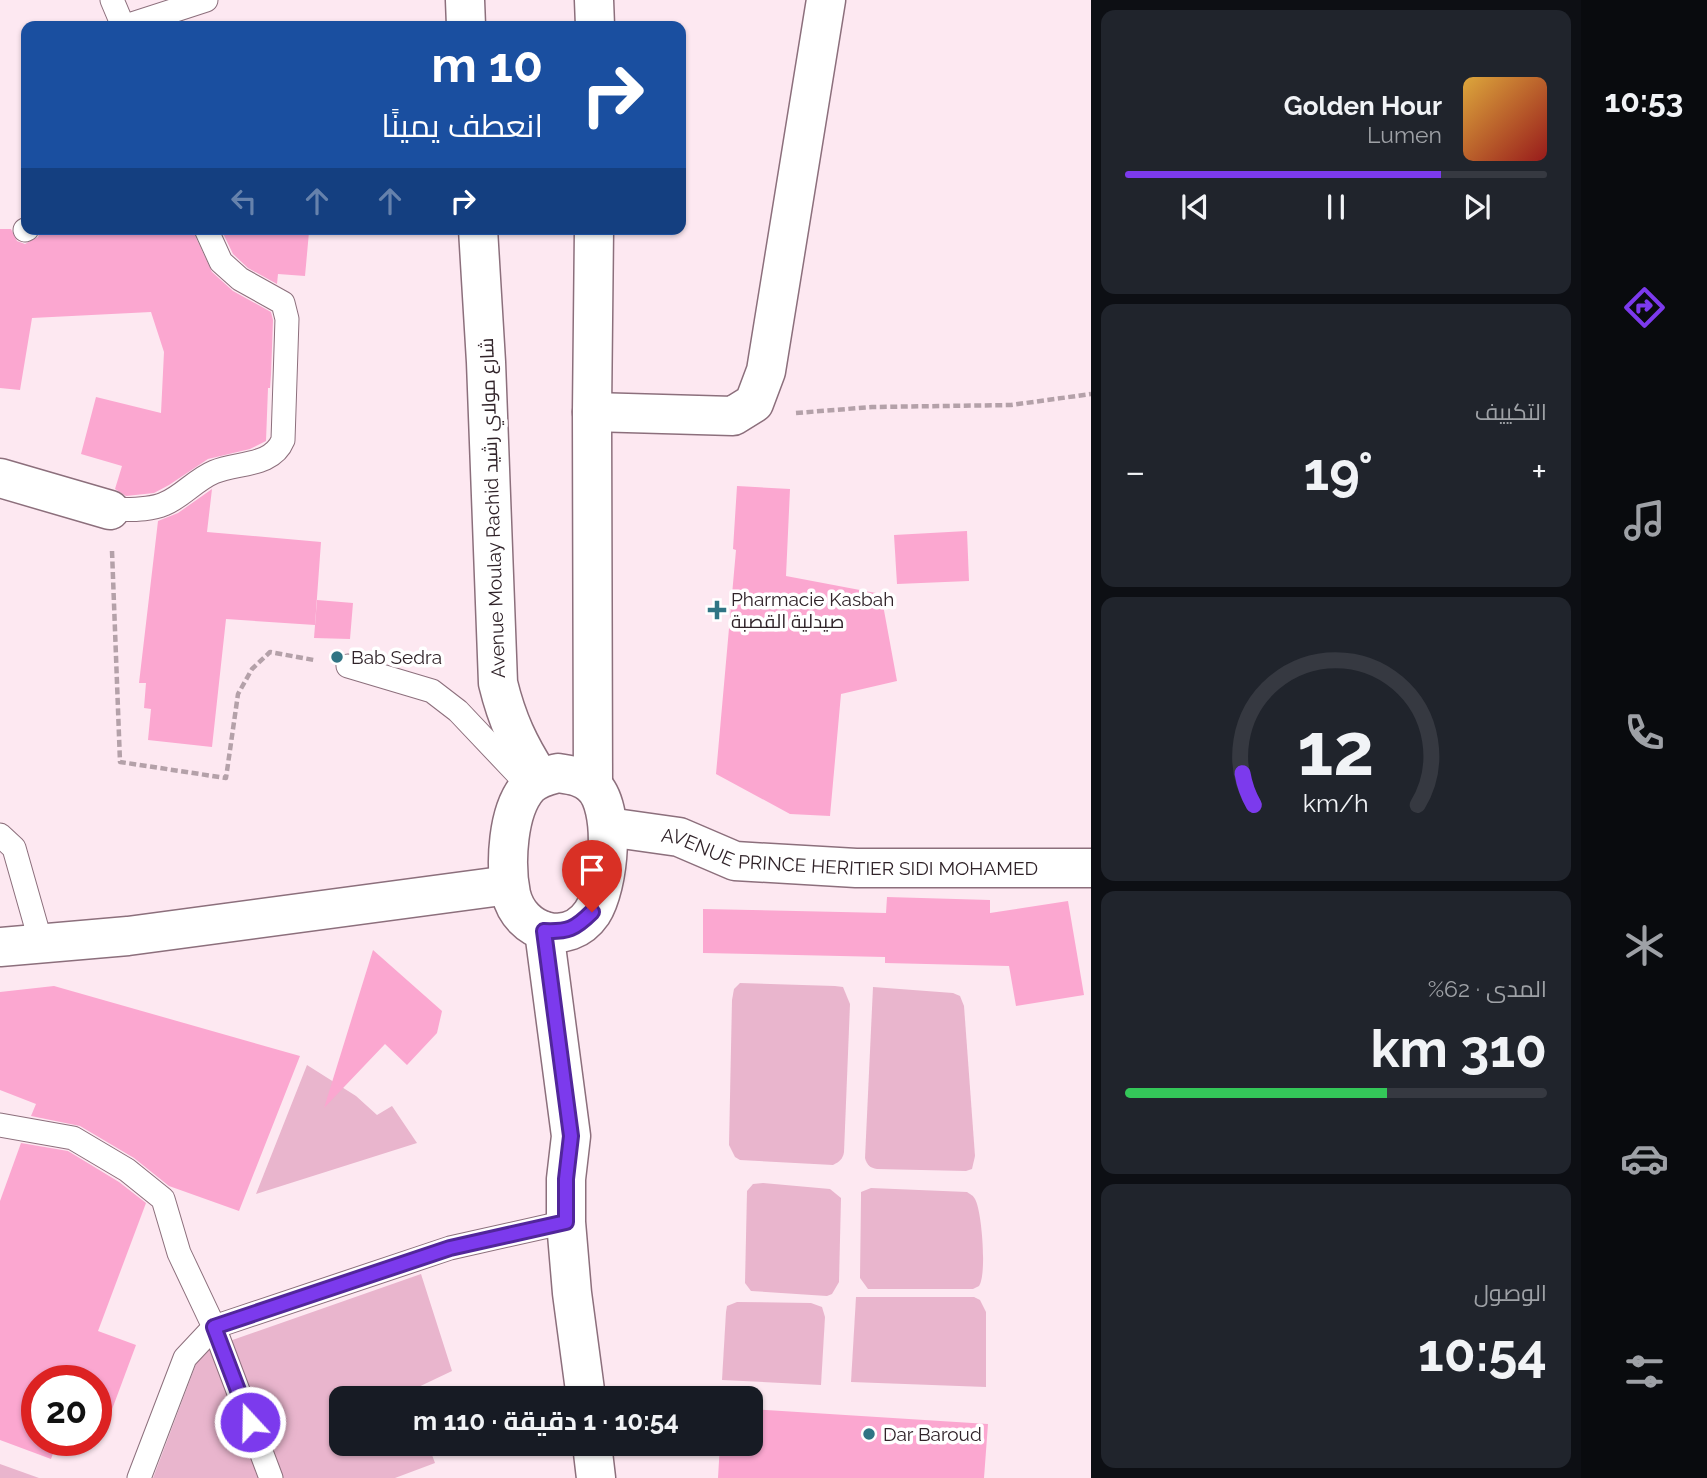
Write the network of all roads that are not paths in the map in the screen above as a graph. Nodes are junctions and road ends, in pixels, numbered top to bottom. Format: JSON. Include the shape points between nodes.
{"nodes":[{"id":1,"x":112,"y":0,"type":"edge"},
{"id":2,"x":206,"y":0,"type":"edge"},
{"id":3,"x":465,"y":0,"type":"edge"},
{"id":4,"x":594,"y":0,"type":"edge"},
{"id":5,"x":826,"y":0,"type":"edge"},
{"id":6,"x":122,"y":21,"type":"edge"},
{"id":7,"x":141,"y":21,"type":"edge"},
{"id":8,"x":466,"y":21,"type":"edge"},
{"id":9,"x":595,"y":21,"type":"edge"},
{"id":10,"x":209,"y":235,"type":"edge"},
{"id":11,"x":478,"y":235,"type":"edge"},
{"id":12,"x":594,"y":235,"type":"edge"},
{"id":13,"x":592,"y":412,"type":"junction"},
{"id":14,"x":0,"y":478,"type":"edge"},
{"id":15,"x":110,"y":510,"type":"joint"},
{"id":16,"x":337,"y":664,"type":"road end"},
{"id":17,"x":534,"y":782,"type":"junction"},
{"id":18,"x":593,"y":786,"type":"junction"},
{"id":19,"x":608,"y":827,"type":"junction"},
{"id":20,"x":0,"y":835,"type":"edge"},
{"id":21,"x":1091,"y":869,"type":"edge"},
{"id":22,"x":509,"y":885,"type":"junction"},
{"id":23,"x":544,"y":931,"type":"junction"},
{"id":24,"x":41,"y":943,"type":"junction"},
{"id":25,"x":0,"y":947,"type":"edge"},
{"id":26,"x":0,"y":1125,"type":"edge"},
{"id":27,"x":566,"y":1222,"type":"junction"},
{"id":28,"x":214,"y":1327,"type":"junction"},
{"id":29,"x":584,"y":1386,"type":"edge"},
{"id":30,"x":593,"y":1456,"type":"edge"},
{"id":31,"x":139,"y":1478,"type":"edge"},
{"id":32,"x":271,"y":1478,"type":"edge"},
{"id":33,"x":596,"y":1478,"type":"edge"}],
"edges":[{"from":1,"to":6,"type":"lane"},
{"from":2,"to":7,"type":"lane"},
{"from":3,"to":8,"type":"street"},
{"from":4,"to":9,"type":"street"},
{"from":5,"to":13,"type":"street","via":[[766,371],[754,403],[733,416]]},
{"from":10,"to":15,"type":"lane","via":[[221,262],[240,279],[283,303],[283,440],[271,457],[214,472],[163,505]]},
{"from":11,"to":17,"type":"street","name":"Avenue Moulay Rachid شارع مولاي رشيد","via":[[498,684]]},
{"from":12,"to":13,"type":"street"},
{"from":13,"to":18,"type":"street"},
{"from":14,"to":15,"type":"street"},
{"from":16,"to":17,"type":"lane","via":[[432,691]]},
{"from":17,"to":18,"type":"street","via":[[558,773],[577,775]]},
{"from":17,"to":22,"type":"street","via":[[521,798],[511,826]]},
{"from":18,"to":19,"type":"street","via":[[601,797]]},
{"from":19,"to":21,"type":"street","name":"AVENUE PRINCE HERITIER SIDI MOHAMED","via":[[679,837],[735,861],[856,868]]},
{"from":19,"to":23,"type":"street","via":[[602,885],[592,912],[563,932]]},
{"from":20,"to":24,"type":"lane","via":[[14,848]]},
{"from":22,"to":23,"type":"street","via":[[521,917]]},
{"from":22,"to":24,"type":"street","via":[[128,936]]},
{"from":23,"to":27,"type":"street","via":[[571,1136]]},
{"from":24,"to":25,"type":"street"},
{"from":26,"to":28,"type":"lane","via":[[73,1138],[127,1170],[163,1199],[179,1253]]},
{"from":27,"to":28,"type":"lane","via":[[450,1248]]},
{"from":27,"to":29,"type":"street"},
{"from":28,"to":31,"type":"lane","via":[[185,1358]]},
{"from":28,"to":32,"type":"lane"},
{"from":30,"to":33,"type":"street"}]}
